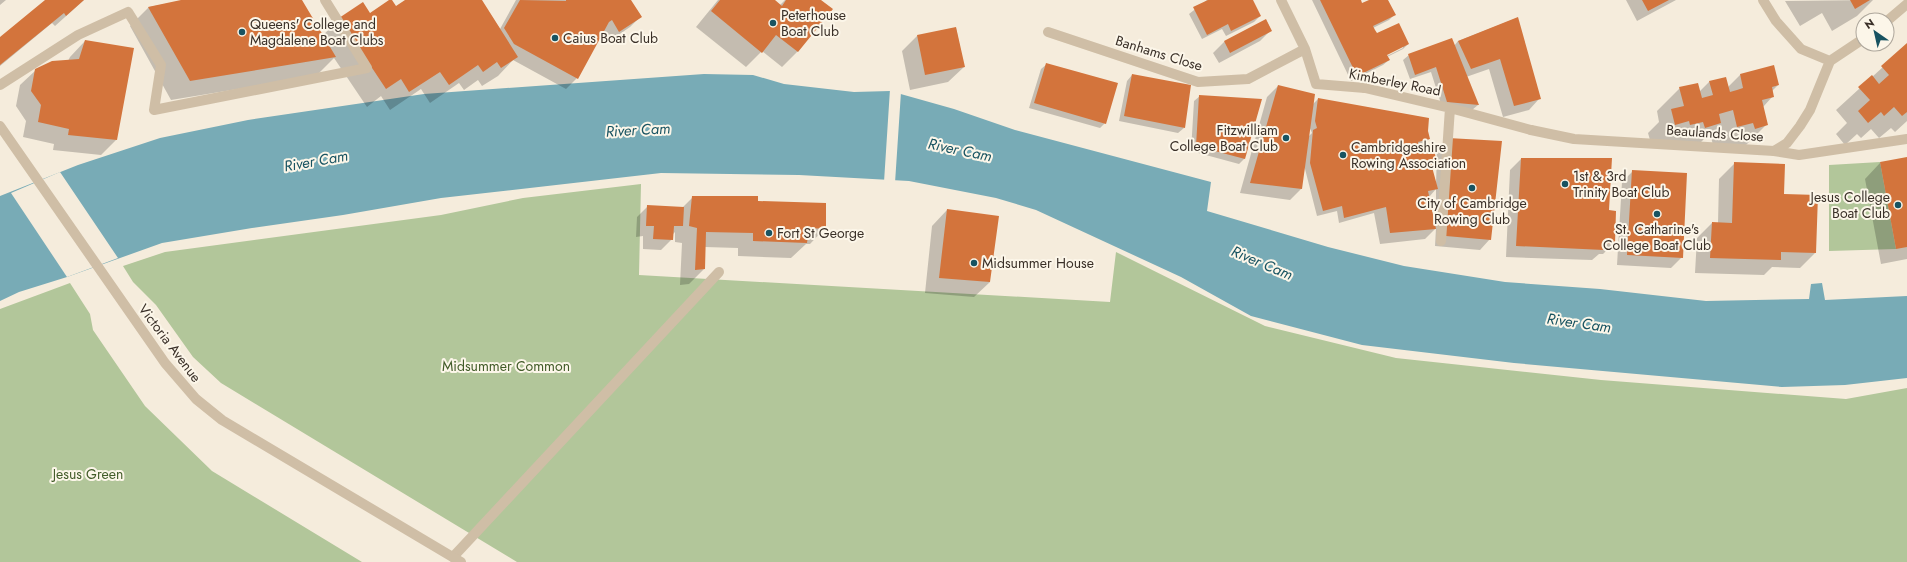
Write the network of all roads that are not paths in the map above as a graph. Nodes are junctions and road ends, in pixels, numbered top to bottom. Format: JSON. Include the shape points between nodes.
{"nodes":[{"id":1,"x":325,"y":0,"type":"edge"},
{"id":2,"x":1281,"y":0,"type":"edge"},
{"id":3,"x":1763,"y":0,"type":"edge"},
{"id":4,"x":1907,"y":4,"type":"edge"},
{"id":5,"x":1895,"y":14,"type":"edge"},
{"id":6,"x":1048,"y":32,"type":"dead end"},
{"id":7,"x":1855,"y":44,"type":"edge"},
{"id":8,"x":1304,"y":48,"type":"junction"},
{"id":9,"x":1830,"y":61,"type":"junction"},
{"id":10,"x":0,"y":85,"type":"edge"},
{"id":11,"x":1450,"y":108,"type":"junction"},
{"id":12,"x":0,"y":126,"type":"edge"},
{"id":13,"x":1531,"y":130,"type":"joint"},
{"id":14,"x":1907,"y":139,"type":"edge"},
{"id":15,"x":1774,"y":151,"type":"junction"},
{"id":16,"x":1440,"y":241,"type":"dead end"},
{"id":17,"x":719,"y":272,"type":"dead end"},
{"id":18,"x":457,"y":560,"type":"edge"}],
"edges":[{"from":1,"to":10,"type":"street","via":[[367,68],[154,110],[161,65],[128,12],[78,35]]},
{"from":2,"to":8,"type":"street","name":"Kimberley Road"},
{"from":3,"to":9,"type":"street","via":[[1776,21],[1801,49]]},
{"from":4,"to":5,"type":"street"},
{"from":6,"to":8,"type":"street","name":"Banhams Close","via":[[1198,82],[1248,79]]},
{"from":7,"to":9,"type":"street"},
{"from":8,"to":11,"type":"street","name":"Kimberley Road","via":[[1316,84],[1365,88]]},
{"from":9,"to":15,"type":"street","name":"Beaulands Close","via":[[1810,110],[1787,144]]},
{"from":11,"to":13,"type":"street","name":"Kimberley Road"},
{"from":11,"to":16,"type":"street"},
{"from":12,"to":18,"type":"street","name":"Victoria Avenue","via":[[165,363],[196,399],[222,420]]},
{"from":13,"to":15,"type":"street","name":"Beaulands Close","via":[[1574,140]]},
{"from":14,"to":15,"type":"street","via":[[1800,155]]},
{"from":17,"to":18,"type":"street"}]}
